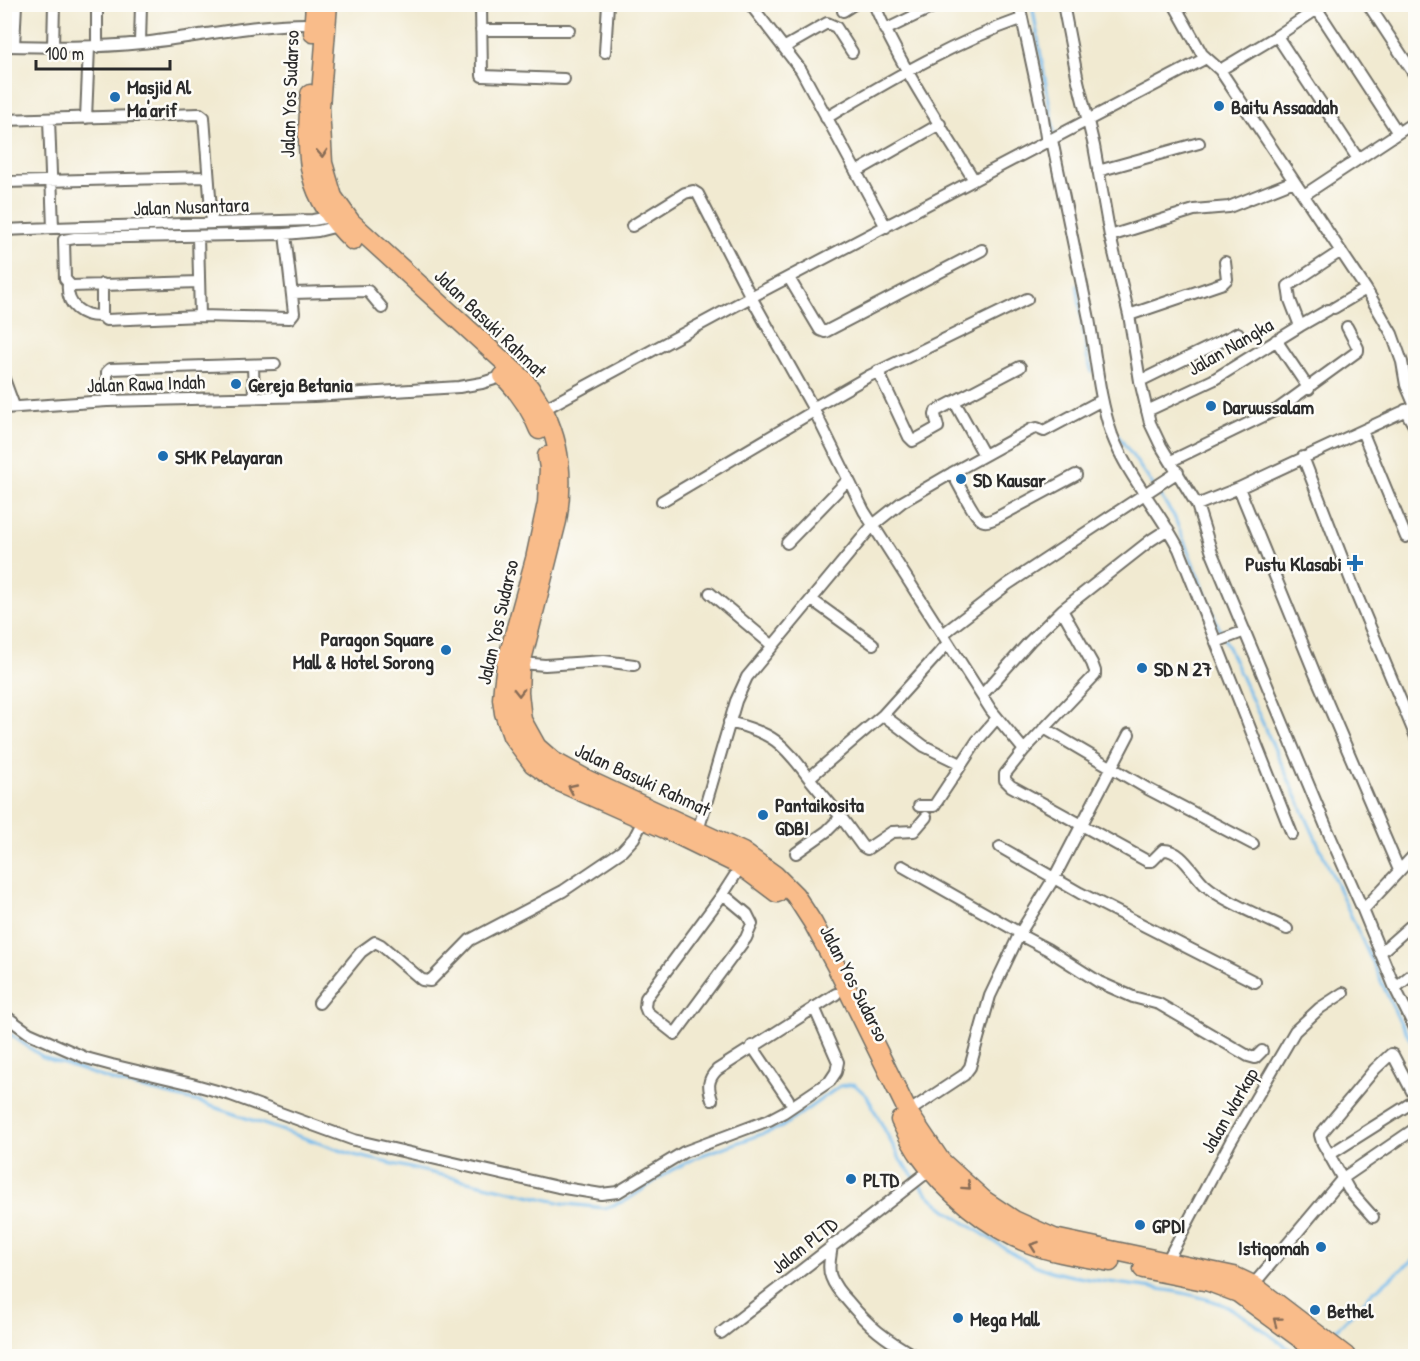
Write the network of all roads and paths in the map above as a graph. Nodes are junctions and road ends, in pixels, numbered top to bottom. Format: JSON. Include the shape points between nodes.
{"nodes":[{"id":1,"x":16,"y":4,"type":"edge"},
{"id":2,"x":54,"y":4,"type":"edge"},
{"id":3,"x":97,"y":4,"type":"edge"},
{"id":4,"x":141,"y":4,"type":"edge"},
{"id":5,"x":315,"y":4,"type":"edge"},
{"id":6,"x":328,"y":4,"type":"edge"},
{"id":7,"x":481,"y":4,"type":"edge"},
{"id":8,"x":750,"y":4,"type":"edge"},
{"id":9,"x":854,"y":4,"type":"edge"},
{"id":10,"x":874,"y":4,"type":"edge"},
{"id":11,"x":939,"y":4,"type":"edge"},
{"id":12,"x":1019,"y":4,"type":"edge"},
{"id":13,"x":1063,"y":4,"type":"edge"},
{"id":14,"x":1174,"y":4,"type":"edge"},
{"id":15,"x":1368,"y":4,"type":"edge"},
{"id":16,"x":609,"y":5,"type":"edge"},
{"id":17,"x":1320,"y":7,"type":"edge"},
{"id":18,"x":843,"y":11,"type":"dead end"},
{"id":19,"x":1021,"y":19,"type":"junction"},
{"id":20,"x":314,"y":24,"type":"junction"},
{"id":21,"x":481,"y":30,"type":"junction"},
{"id":22,"x":569,"y":30,"type":"dead end"},
{"id":23,"x":885,"y":30,"type":"junction"},
{"id":24,"x":1277,"y":36,"type":"junction"},
{"id":25,"x":140,"y":43,"type":"junction"},
{"id":26,"x":9,"y":46,"type":"edge"},
{"id":27,"x":53,"y":47,"type":"junction"},
{"id":28,"x":93,"y":47,"type":"junction"},
{"id":29,"x":785,"y":47,"type":"junction"},
{"id":30,"x":604,"y":52,"type":"dead end"},
{"id":31,"x":852,"y":52,"type":"dead end"},
{"id":32,"x":1206,"y":58,"type":"junction"},
{"id":33,"x":907,"y":70,"type":"junction"},
{"id":34,"x":1220,"y":70,"type":"junction"},
{"id":35,"x":1416,"y":77,"type":"edge"},
{"id":36,"x":564,"y":79,"type":"dead end"},
{"id":37,"x":86,"y":118,"type":"junction"},
{"id":38,"x":826,"y":118,"type":"junction"},
{"id":39,"x":49,"y":119,"type":"junction"},
{"id":40,"x":4,"y":120,"type":"edge"},
{"id":41,"x":1416,"y":121,"type":"edge"},
{"id":42,"x":1084,"y":123,"type":"junction"},
{"id":43,"x":940,"y":124,"type":"junction"},
{"id":44,"x":1398,"y":133,"type":"junction"},
{"id":45,"x":1051,"y":141,"type":"junction"},
{"id":46,"x":1199,"y":143,"type":"dead end"},
{"id":47,"x":1358,"y":159,"type":"junction"},
{"id":48,"x":1098,"y":171,"type":"junction"},
{"id":49,"x":856,"y":172,"type":"junction"},
{"id":50,"x":207,"y":177,"type":"junction"},
{"id":51,"x":974,"y":180,"type":"junction"},
{"id":52,"x":52,"y":181,"type":"junction"},
{"id":53,"x":1294,"y":181,"type":"junction"},
{"id":54,"x":4,"y":182,"type":"edge"},
{"id":55,"x":1304,"y":195,"type":"junction"},
{"id":56,"x":334,"y":222,"type":"junction"},
{"id":57,"x":212,"y":223,"type":"junction"},
{"id":58,"x":632,"y":226,"type":"dead end"},
{"id":59,"x":886,"y":226,"type":"junction"},
{"id":60,"x":53,"y":228,"type":"junction"},
{"id":61,"x":4,"y":230,"type":"edge"},
{"id":62,"x":285,"y":234,"type":"junction"},
{"id":63,"x":198,"y":236,"type":"junction"},
{"id":64,"x":1110,"y":236,"type":"junction"},
{"id":65,"x":982,"y":250,"type":"dead end"},
{"id":66,"x":1341,"y":251,"type":"junction"},
{"id":67,"x":1226,"y":262,"type":"dead end"},
{"id":68,"x":789,"y":278,"type":"junction"},
{"id":69,"x":199,"y":282,"type":"junction"},
{"id":70,"x":68,"y":284,"type":"junction"},
{"id":71,"x":102,"y":284,"type":"junction"},
{"id":72,"x":1366,"y":289,"type":"junction"},
{"id":73,"x":292,"y":293,"type":"junction"},
{"id":74,"x":751,"y":297,"type":"junction"},
{"id":75,"x":1027,"y":299,"type":"dead end"},
{"id":76,"x":382,"y":309,"type":"dead end"},
{"id":77,"x":1129,"y":315,"type":"junction"},
{"id":78,"x":102,"y":316,"type":"junction"},
{"id":79,"x":200,"y":316,"type":"junction"},
{"id":80,"x":1300,"y":326,"type":"junction"},
{"id":81,"x":1347,"y":327,"type":"dead end"},
{"id":82,"x":1238,"y":333,"type":"dead end"},
{"id":83,"x":1276,"y":340,"type":"junction"},
{"id":84,"x":275,"y":364,"type":"dead end"},
{"id":85,"x":253,"y":366,"type":"junction"},
{"id":86,"x":1020,"y":367,"type":"dead end"},
{"id":87,"x":879,"y":371,"type":"junction"},
{"id":88,"x":504,"y":376,"type":"junction"},
{"id":89,"x":4,"y":379,"type":"edge"},
{"id":90,"x":1140,"y":381,"type":"junction"},
{"id":91,"x":1309,"y":389,"type":"junction"},
{"id":92,"x":254,"y":397,"type":"junction"},
{"id":93,"x":1102,"y":400,"type":"junction"},
{"id":94,"x":107,"y":401,"type":"junction"},
{"id":95,"x":9,"y":407,"type":"edge"},
{"id":96,"x":958,"y":408,"type":"dead end"},
{"id":97,"x":543,"y":409,"type":"junction"},
{"id":98,"x":814,"y":410,"type":"junction"},
{"id":99,"x":1405,"y":410,"type":"junction"},
{"id":100,"x":1147,"y":411,"type":"junction"},
{"id":101,"x":1416,"y":429,"type":"edge"},
{"id":102,"x":1362,"y":431,"type":"junction"},
{"id":103,"x":984,"y":455,"type":"junction"},
{"id":104,"x":1303,"y":457,"type":"junction"},
{"id":105,"x":1170,"y":461,"type":"junction"},
{"id":106,"x":952,"y":473,"type":"junction"},
{"id":107,"x":1175,"y":474,"type":"junction"},
{"id":108,"x":1076,"y":475,"type":"dead end"},
{"id":109,"x":847,"y":481,"type":"junction"},
{"id":110,"x":1239,"y":488,"type":"junction"},
{"id":111,"x":1148,"y":492,"type":"junction"},
{"id":112,"x":662,"y":501,"type":"dead end"},
{"id":113,"x":1197,"y":506,"type":"junction"},
{"id":114,"x":873,"y":525,"type":"junction"},
{"id":115,"x":1168,"y":529,"type":"junction"},
{"id":116,"x":1406,"y":537,"type":"dead end"},
{"id":117,"x":787,"y":543,"type":"dead end"},
{"id":118,"x":710,"y":593,"type":"dead end"},
{"id":119,"x":812,"y":600,"type":"junction"},
{"id":120,"x":1062,"y":610,"type":"junction"},
{"id":121,"x":1242,"y":632,"type":"junction"},
{"id":122,"x":946,"y":639,"type":"junction"},
{"id":123,"x":1219,"y":641,"type":"junction"},
{"id":124,"x":873,"y":644,"type":"dead end"},
{"id":125,"x":773,"y":645,"type":"junction"},
{"id":126,"x":521,"y":663,"type":"junction"},
{"id":127,"x":634,"y":665,"type":"dead end"},
{"id":128,"x":982,"y":695,"type":"junction"},
{"id":129,"x":883,"y":715,"type":"junction"},
{"id":130,"x":998,"y":718,"type":"junction"},
{"id":131,"x":729,"y":722,"type":"junction"},
{"id":132,"x":1044,"y":728,"type":"junction"},
{"id":133,"x":1129,"y":734,"type":"dead end"},
{"id":134,"x":1416,"y":737,"type":"edge"},
{"id":135,"x":1024,"y":750,"type":"junction"},
{"id":136,"x":961,"y":764,"type":"junction"},
{"id":137,"x":1112,"y":767,"type":"junction"},
{"id":138,"x":809,"y":778,"type":"junction"},
{"id":139,"x":919,"y":806,"type":"dead end"},
{"id":140,"x":926,"y":817,"type":"dead end"},
{"id":141,"x":841,"y":818,"type":"junction"},
{"id":142,"x":644,"y":819,"type":"junction"},
{"id":143,"x":1082,"y":824,"type":"junction"},
{"id":144,"x":1292,"y":834,"type":"dead end"},
{"id":145,"x":696,"y":836,"type":"junction"},
{"id":146,"x":1253,"y":844,"type":"dead end"},
{"id":147,"x":1000,"y":847,"type":"dead end"},
{"id":148,"x":796,"y":853,"type":"dead end"},
{"id":149,"x":1416,"y":853,"type":"edge"},
{"id":150,"x":741,"y":866,"type":"junction"},
{"id":151,"x":902,"y":866,"type":"dead end"},
{"id":152,"x":1399,"y":870,"type":"junction"},
{"id":153,"x":1054,"y":878,"type":"junction"},
{"id":154,"x":723,"y":894,"type":"junction"},
{"id":155,"x":1363,"y":910,"type":"junction"},
{"id":156,"x":1416,"y":921,"type":"edge"},
{"id":157,"x":1287,"y":929,"type":"dead end"},
{"id":158,"x":1020,"y":934,"type":"junction"},
{"id":159,"x":1380,"y":953,"type":"junction"},
{"id":160,"x":1416,"y":971,"type":"edge"},
{"id":161,"x":1255,"y":982,"type":"dead end"},
{"id":162,"x":1395,"y":988,"type":"junction"},
{"id":163,"x":1343,"y":993,"type":"dead end"},
{"id":164,"x":836,"y":994,"type":"junction"},
{"id":165,"x":320,"y":1003,"type":"dead end"},
{"id":166,"x":814,"y":1007,"type":"junction"},
{"id":167,"x":4,"y":1015,"type":"edge"},
{"id":168,"x":1415,"y":1028,"type":"edge"},
{"id":169,"x":752,"y":1046,"type":"junction"},
{"id":170,"x":1262,"y":1050,"type":"dead end"},
{"id":171,"x":788,"y":1099,"type":"dead end"},
{"id":172,"x":1416,"y":1099,"type":"edge"},
{"id":173,"x":711,"y":1101,"type":"dead end"},
{"id":174,"x":908,"y":1112,"type":"junction"},
{"id":175,"x":1416,"y":1128,"type":"edge"},
{"id":176,"x":1329,"y":1155,"type":"junction"},
{"id":177,"x":931,"y":1169,"type":"junction"},
{"id":178,"x":1343,"y":1178,"type":"junction"},
{"id":179,"x":1373,"y":1217,"type":"dead end"},
{"id":180,"x":832,"y":1245,"type":"junction"},
{"id":181,"x":1167,"y":1261,"type":"junction"},
{"id":182,"x":1211,"y":1277,"type":"junction"},
{"id":183,"x":1253,"y":1285,"type":"junction"},
{"id":184,"x":721,"y":1333,"type":"dead end"},
{"id":185,"x":915,"y":1356,"type":"edge"},
{"id":186,"x":1324,"y":1356,"type":"edge"},
{"id":187,"x":1346,"y":1356,"type":"edge"}],
"edges":[{"from":1,"to":26,"type":"street"},
{"from":2,"to":27,"type":"street"},
{"from":3,"to":28,"type":"street"},
{"from":4,"to":25,"type":"street"},
{"from":5,"to":20,"type":"highway","name":"Jalan Yos Sudarso"},
{"from":6,"to":97,"type":"highway","name":"Jalan Basuki Rahmat","one_way":true,"via":[[320,107],[322,163],[333,197],[351,222],[514,369]]},
{"from":7,"to":21,"type":"street"},
{"from":8,"to":29,"type":"street"},
{"from":9,"to":18,"type":"street"},
{"from":10,"to":23,"type":"street"},
{"from":11,"to":23,"type":"street"},
{"from":12,"to":19,"type":"street"},
{"from":13,"to":42,"type":"street"},
{"from":14,"to":32,"type":"street"},
{"from":15,"to":35,"type":"street"},
{"from":16,"to":30,"type":"street"},
{"from":17,"to":24,"type":"street"},
{"from":17,"to":44,"type":"street"},
{"from":19,"to":33,"type":"street"},
{"from":19,"to":45,"type":"street"},
{"from":20,"to":25,"type":"street"},
{"from":20,"to":56,"type":"highway","name":"Jalan Yos Sudarso","via":[[309,165],[321,202]]},
{"from":21,"to":22,"type":"street"},
{"from":21,"to":36,"type":"street","via":[[482,76]]},
{"from":23,"to":33,"type":"street"},
{"from":24,"to":34,"type":"street"},
{"from":24,"to":47,"type":"street"},
{"from":25,"to":28,"type":"street"},
{"from":26,"to":27,"type":"street"},
{"from":27,"to":28,"type":"street"},
{"from":28,"to":37,"type":"street"},
{"from":29,"to":31,"type":"street","via":[[827,22],[836,27]]},
{"from":29,"to":38,"type":"street"},
{"from":32,"to":34,"type":"street"},
{"from":32,"to":42,"type":"street"},
{"from":33,"to":38,"type":"street"},
{"from":33,"to":43,"type":"street"},
{"from":34,"to":53,"type":"street"},
{"from":37,"to":39,"type":"street"},
{"from":37,"to":50,"type":"street","via":[[200,114],[204,117]]},
{"from":38,"to":49,"type":"street"},
{"from":39,"to":40,"type":"street"},
{"from":39,"to":52,"type":"street"},
{"from":41,"to":44,"type":"street"},
{"from":42,"to":45,"type":"street"},
{"from":42,"to":48,"type":"street","via":[[1094,146]]},
{"from":43,"to":49,"type":"street"},
{"from":43,"to":51,"type":"street"},
{"from":44,"to":47,"type":"street"},
{"from":45,"to":51,"type":"street"},
{"from":45,"to":93,"type":"street"},
{"from":46,"to":48,"type":"street"},
{"from":47,"to":55,"type":"street"},
{"from":48,"to":64,"type":"street"},
{"from":49,"to":59,"type":"street"},
{"from":50,"to":52,"type":"street"},
{"from":50,"to":57,"type":"street"},
{"from":51,"to":59,"type":"street"},
{"from":52,"to":54,"type":"street"},
{"from":52,"to":60,"type":"street"},
{"from":53,"to":55,"type":"street"},
{"from":53,"to":64,"type":"street","via":[[1229,207],[1194,210]]},
{"from":55,"to":66,"type":"street"},
{"from":56,"to":57,"type":"street","name":"Jalan Nusantara"},
{"from":56,"to":62,"type":"street","via":[[318,231]]},
{"from":56,"to":88,"type":"highway","name":"Jalan Yos Sudarso"},
{"from":57,"to":60,"type":"street","name":"Jalan Nusantara"},
{"from":58,"to":74,"type":"street","via":[[693,191]]},
{"from":59,"to":68,"type":"street"},
{"from":60,"to":61,"type":"street","name":"Jalan Nusantara"},
{"from":62,"to":63,"type":"street"},
{"from":62,"to":73,"type":"street"},
{"from":63,"to":69,"type":"street"},
{"from":63,"to":70,"type":"street","via":[[67,239],[64,242]]},
{"from":64,"to":77,"type":"street"},
{"from":65,"to":68,"type":"street","via":[[825,332],[820,330]]},
{"from":66,"to":72,"type":"street"},
{"from":66,"to":80,"type":"street","name":"Jalan Nangka","via":[[1288,286]]},
{"from":67,"to":77,"type":"street","via":[[1227,279],[1223,283]]},
{"from":68,"to":74,"type":"street"},
{"from":69,"to":71,"type":"street"},
{"from":69,"to":79,"type":"street"},
{"from":70,"to":71,"type":"street"},
{"from":70,"to":78,"type":"street","via":[[68,293],[78,309],[86,315]]},
{"from":71,"to":78,"type":"street"},
{"from":72,"to":80,"type":"street"},
{"from":72,"to":99,"type":"street","via":[[1399,351],[1415,406]]},
{"from":73,"to":76,"type":"street","via":[[368,291]]},
{"from":73,"to":79,"type":"street","via":[[294,314],[290,318]]},
{"from":74,"to":97,"type":"street"},
{"from":74,"to":98,"type":"street"},
{"from":75,"to":87,"type":"street"},
{"from":77,"to":90,"type":"street"},
{"from":78,"to":79,"type":"street","via":[[108,320]]},
{"from":80,"to":83,"type":"street","name":"Jalan Nangka"},
{"from":81,"to":91,"type":"street","via":[[1358,351]]},
{"from":82,"to":90,"type":"street"},
{"from":83,"to":91,"type":"street"},
{"from":83,"to":100,"type":"street","name":"Jalan Nangka","via":[[1213,380]]},
{"from":84,"to":85,"type":"street"},
{"from":85,"to":92,"type":"street"},
{"from":85,"to":94,"type":"street","via":[[110,369]]},
{"from":86,"to":87,"type":"street","via":[[936,411],[938,427],[913,441]]},
{"from":87,"to":98,"type":"street","via":[[834,394]]},
{"from":88,"to":92,"type":"street","name":"Jalan Rawa Indah","via":[[459,387]]},
{"from":142,"to":88,"type":"highway","name":"Jalan Yos Sudarso","one_way":true,"via":[[544,773],[519,748],[507,724],[502,699],[506,664],[548,503],[549,468],[531,412]]},
{"from":89,"to":95,"type":"street"},
{"from":90,"to":100,"type":"street"},
{"from":91,"to":105,"type":"street","via":[[1265,417]]},
{"from":92,"to":94,"type":"street","name":"Jalan Rawa Indah"},
{"from":93,"to":103,"type":"street","via":[[1044,431],[1035,428]]},
{"from":93,"to":111,"type":"street","via":[[1113,435],[1135,481]]},
{"from":94,"to":95,"type":"street","name":"Jalan Rawa Indah"},
{"from":96,"to":103,"type":"street"},
{"from":97,"to":126,"type":"highway","name":"Jalan Basuki Rahmat","via":[[558,451],[561,498]]},
{"from":98,"to":109,"type":"street"},
{"from":98,"to":112,"type":"street"},
{"from":99,"to":101,"type":"street"},
{"from":99,"to":102,"type":"street"},
{"from":100,"to":105,"type":"street"},
{"from":102,"to":104,"type":"street"},
{"from":102,"to":116,"type":"street"},
{"from":103,"to":106,"type":"street"},
{"from":104,"to":110,"type":"street"},
{"from":104,"to":134,"type":"street"},
{"from":105,"to":107,"type":"street"},
{"from":106,"to":108,"type":"street","via":[[975,513],[985,522]]},
{"from":106,"to":114,"type":"street","via":[[902,501]]},
{"from":107,"to":111,"type":"street"},
{"from":107,"to":113,"type":"street"},
{"from":109,"to":114,"type":"street"},
{"from":109,"to":117,"type":"street"},
{"from":110,"to":113,"type":"street"},
{"from":110,"to":152,"type":"street"},
{"from":111,"to":115,"type":"street"},
{"from":111,"to":122,"type":"street","via":[[1008,584]]},
{"from":113,"to":121,"type":"street"},
{"from":114,"to":119,"type":"street"},
{"from":114,"to":122,"type":"street"},
{"from":115,"to":120,"type":"street"},
{"from":115,"to":123,"type":"street"},
{"from":118,"to":125,"type":"street"},
{"from":119,"to":124,"type":"street"},
{"from":119,"to":125,"type":"street"},
{"from":120,"to":128,"type":"street"},
{"from":120,"to":132,"type":"street","via":[[1095,671],[1091,680]]},
{"from":121,"to":123,"type":"street"},
{"from":121,"to":155,"type":"street"},
{"from":122,"to":128,"type":"street"},
{"from":122,"to":129,"type":"street"},
{"from":123,"to":144,"type":"street"},
{"from":125,"to":131,"type":"street","via":[[747,676]]},
{"from":126,"to":127,"type":"street","via":[[604,661]]},
{"from":126,"to":145,"type":"highway","name":"Jalan Basuki Rahmat","one_way":true,"via":[[522,720],[537,747],[553,761]]},
{"from":128,"to":130,"type":"street"},
{"from":129,"to":136,"type":"street","via":[[924,746]]},
{"from":129,"to":138,"type":"street"},
{"from":130,"to":135,"type":"street"},
{"from":130,"to":136,"type":"street"},
{"from":131,"to":138,"type":"street","via":[[774,739]]},
{"from":131,"to":145,"type":"street"},
{"from":132,"to":135,"type":"street"},
{"from":132,"to":137,"type":"street"},
{"from":133,"to":137,"type":"street"},
{"from":135,"to":143,"type":"street","via":[[1005,774],[1005,780]]},
{"from":136,"to":139,"type":"street","via":[[934,806]]},
{"from":137,"to":143,"type":"street"},
{"from":137,"to":146,"type":"street"},
{"from":138,"to":141,"type":"street"},
{"from":140,"to":141,"type":"street","via":[[914,831],[892,832],[867,849]]},
{"from":141,"to":148,"type":"street"},
{"from":142,"to":145,"type":"highway","name":"Jalan Yos Sudarso"},
{"from":142,"to":165,"type":"street","via":[[622,851],[563,891],[470,940],[430,981],[422,980],[375,942],[361,952]]},
{"from":143,"to":153,"type":"street"},
{"from":143,"to":157,"type":"street","via":[[1147,861],[1154,860],[1163,850],[1173,853],[1206,886]]},
{"from":145,"to":150,"type":"highway","name":"Jalan Yos Sudarso"},
{"from":145,"to":174,"type":"highway","name":"Jalan Basuki Rahmat","via":[[752,858],[795,895],[836,966]]},
{"from":147,"to":153,"type":"street"},
{"from":149,"to":152,"type":"street"},
{"from":150,"to":154,"type":"street"},
{"from":150,"to":164,"type":"highway","name":"Jalan Yos Sudarso","via":[[784,901],[810,940]]},
{"from":151,"to":158,"type":"street"},
{"from":152,"to":155,"type":"street"},
{"from":153,"to":158,"type":"street"},
{"from":153,"to":161,"type":"street"},
{"from":154,"to":154,"type":"street","via":[[747,914],[751,928],[675,1034],[647,1012],[646,998]]},
{"from":155,"to":159,"type":"street"},
{"from":156,"to":159,"type":"street"},
{"from":158,"to":170,"type":"street","via":[[1099,982],[1159,1004],[1248,1056],[1255,1058]]},
{"from":158,"to":174,"type":"street","via":[[990,996],[970,1067]]},
{"from":159,"to":162,"type":"street"},
{"from":160,"to":162,"type":"street"},
{"from":162,"to":168,"type":"street"},
{"from":163,"to":181,"type":"street","name":"Jalan Warkap","via":[[1295,1031]]},
{"from":164,"to":166,"type":"street"},
{"from":164,"to":177,"type":"highway","name":"Jalan Yos Sudarso","via":[[911,1141]]},
{"from":166,"to":167,"type":"street","via":[[838,1062],[830,1081],[769,1120],[684,1152],[610,1195],[558,1187],[354,1140],[231,1095],[86,1058],[29,1033]]},
{"from":166,"to":169,"type":"street"},
{"from":169,"to":171,"type":"street"},
{"from":169,"to":173,"type":"street","via":[[712,1075],[708,1085]]},
{"from":172,"to":176,"type":"street"},
{"from":172,"to":176,"type":"street","via":[[1394,1055],[1390,1055],[1320,1135]]},
{"from":174,"to":177,"type":"highway","name":"Jalan Basuki Rahmat"},
{"from":175,"to":178,"type":"street"},
{"from":176,"to":178,"type":"street"},
{"from":177,"to":180,"type":"street","name":"Jalan PLTD"},
{"from":177,"to":181,"type":"highway","name":"Jalan Basuki Rahmat","one_way":true,"via":[[1054,1238]]},
{"from":182,"to":177,"type":"highway","name":"Jalan Yos Sudarso","one_way":true,"via":[[1074,1257],[1028,1244],[982,1217],[948,1190]]},
{"from":178,"to":179,"type":"street"},
{"from":178,"to":183,"type":"street"},
{"from":180,"to":184,"type":"street","name":"Jalan PLTD"},
{"from":180,"to":185,"type":"street","via":[[831,1278],[843,1296],[879,1335]]},
{"from":181,"to":182,"type":"highway","name":"Jalan Basuki Rahmat"},
{"from":182,"to":183,"type":"highway","name":"Jalan Basuki Rahmat"},
{"from":186,"to":182,"type":"highway","name":"Jalan Yos Sudarso","one_way":true,"via":[[1248,1299]]},
{"from":183,"to":187,"type":"highway","name":"Jalan Basuki Rahmat"}]}
